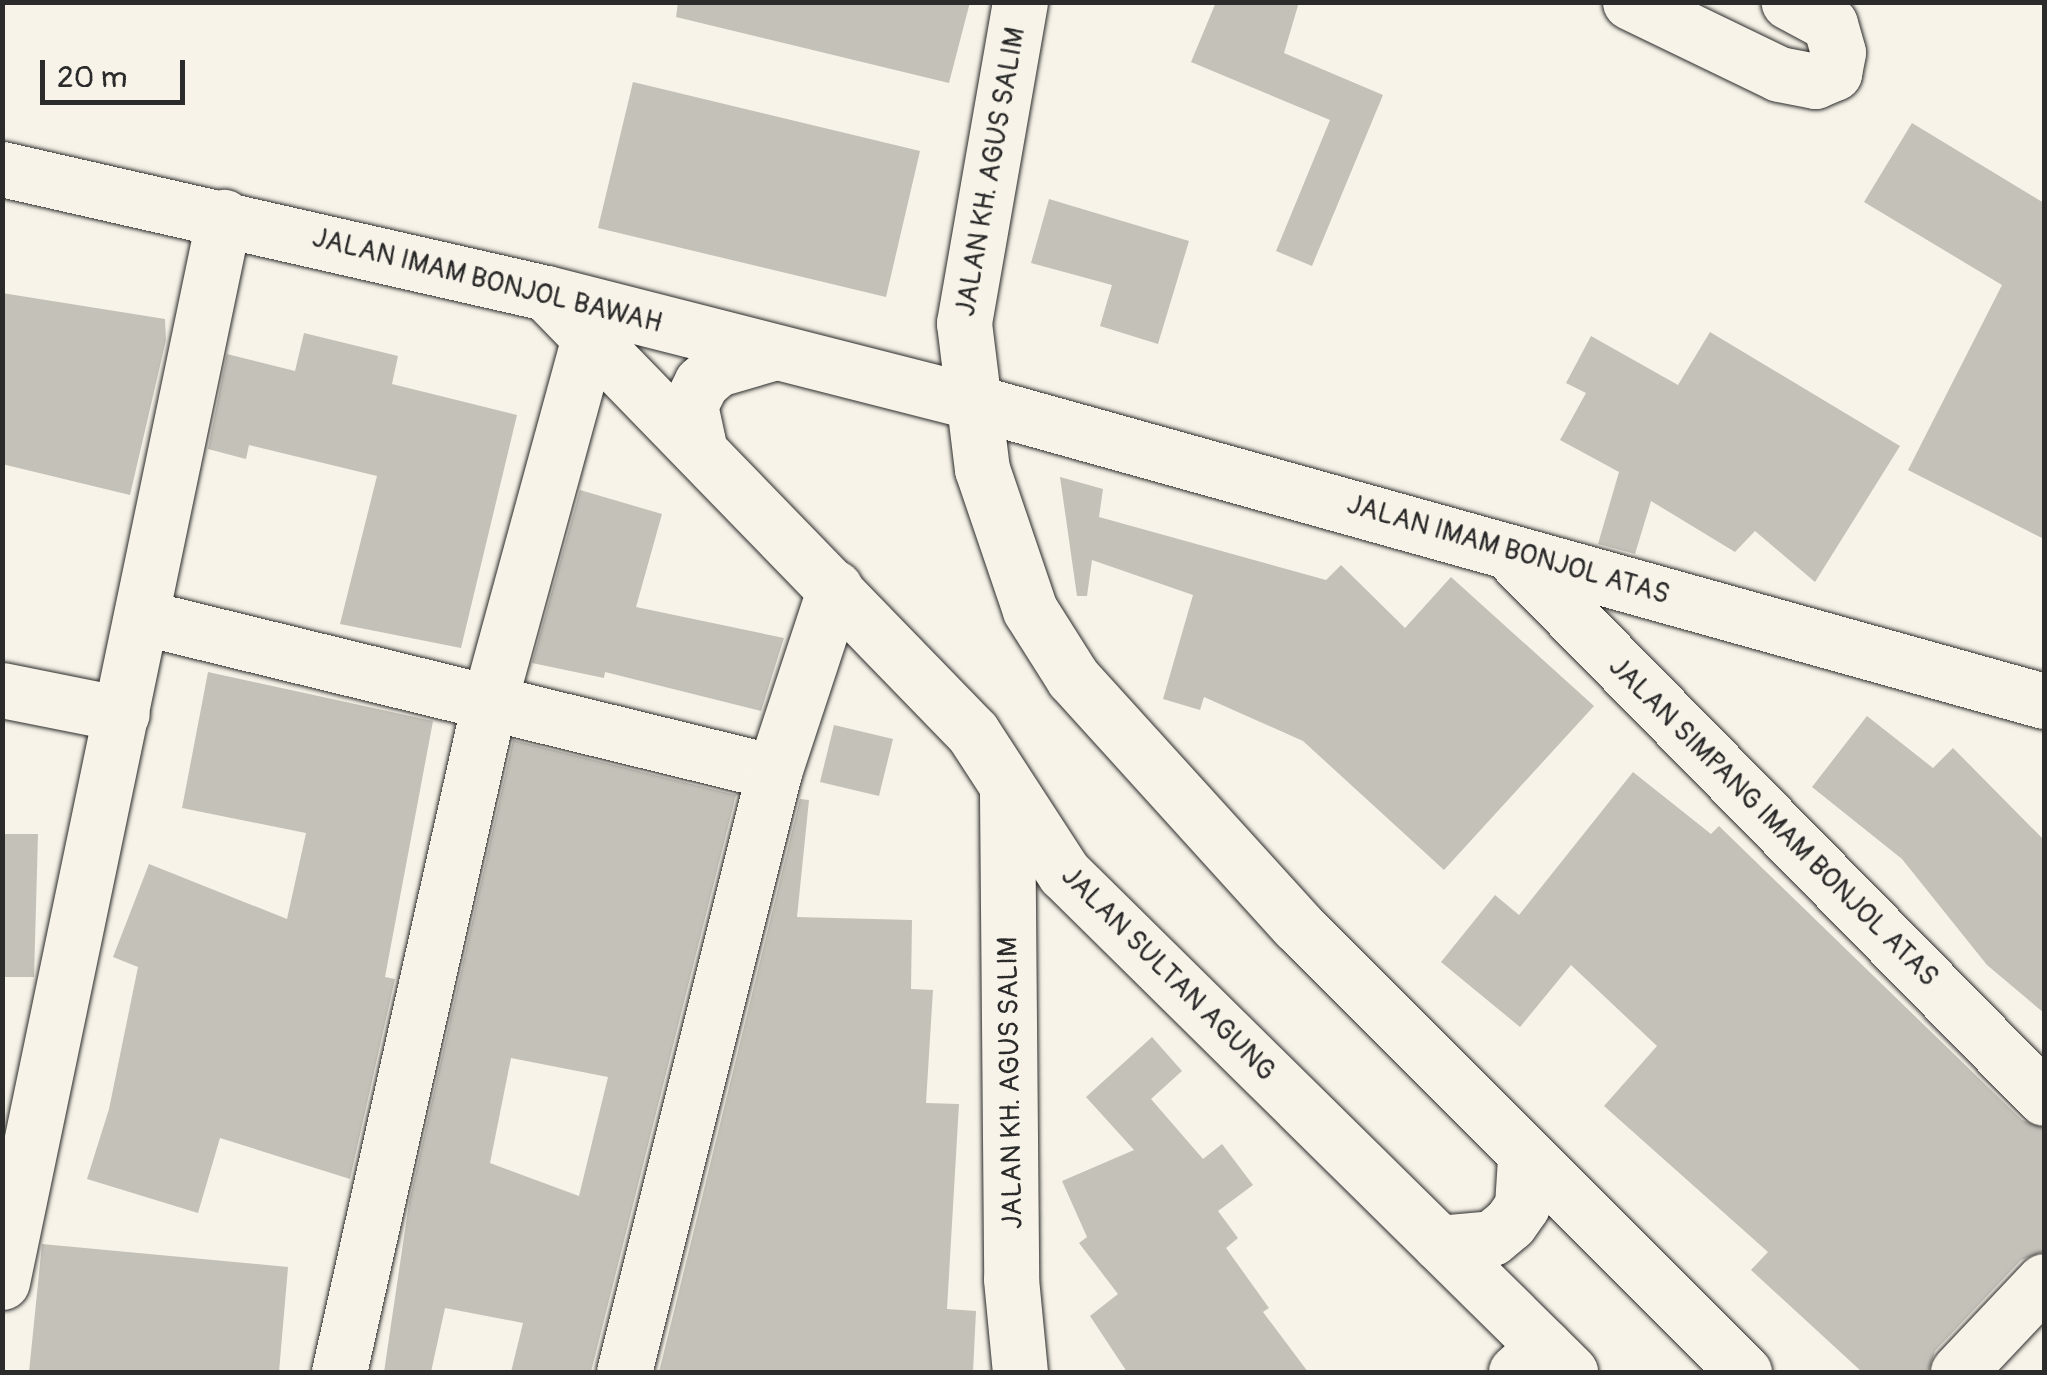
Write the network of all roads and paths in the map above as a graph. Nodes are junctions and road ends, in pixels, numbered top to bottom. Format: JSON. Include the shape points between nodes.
{"nodes":[{"id":1,"x":1020,"y":2,"type":"edge"},
{"id":2,"x":1630,"y":2,"type":"edge"},
{"id":3,"x":1790,"y":2,"type":"edge"},
{"id":4,"x":2,"y":169,"type":"edge"},
{"id":5,"x":224,"y":217,"type":"junction"},
{"id":6,"x":546,"y":293,"type":"junction"},
{"id":7,"x":589,"y":337,"type":"junction"},
{"id":8,"x":772,"y":352,"type":"junction"},
{"id":9,"x":970,"y":401,"type":"junction"},
{"id":10,"x":700,"y":451,"type":"junction"},
{"id":11,"x":1502,"y":546,"type":"junction"},
{"id":12,"x":834,"y":588,"type":"junction"},
{"id":13,"x":141,"y":617,"type":"junction"},
{"id":14,"x":2,"y":690,"type":"edge"},
{"id":15,"x":2044,"y":702,"type":"edge"},
{"id":16,"x":489,"y":703,"type":"junction"},
{"id":17,"x":122,"y":714,"type":"junction"},
{"id":18,"x":774,"y":772,"type":"junction"},
{"id":19,"x":1008,"y":793,"type":"junction"},
{"id":20,"x":2044,"y":1098,"type":"edge"},
{"id":21,"x":1525,"y":1158,"type":"junction"},
{"id":22,"x":1439,"y":1243,"type":"junction"},
{"id":23,"x":2044,"y":1281,"type":"edge"},
{"id":24,"x":2,"y":1282,"type":"edge"},
{"id":25,"x":1543,"y":1364,"type":"edge"},
{"id":26,"x":339,"y":1372,"type":"edge"},
{"id":27,"x":624,"y":1372,"type":"edge"},
{"id":28,"x":1020,"y":1372,"type":"edge"},
{"id":29,"x":1744,"y":1372,"type":"edge"},
{"id":30,"x":1958,"y":1372,"type":"edge"}],
"edges":[{"from":1,"to":9,"type":"street","name":"JALAN KH. AGUS SALIM","via":[[970,271],[964,323]]},
{"from":2,"to":3,"type":"street","via":[[1779,74],[1815,81],[1834,72],[1838,52],[1830,24]]},
{"from":4,"to":5,"type":"street","name":"JALAN IMAM BONJOL BAWAH"},
{"from":5,"to":6,"type":"street","name":"JALAN IMAM BONJOL BAWAH"},
{"from":5,"to":13,"type":"street"},
{"from":6,"to":7,"type":"street","name":"JALAN SULTAN AGUNG"},
{"from":6,"to":8,"type":"street","name":"JALAN IMAM BONJOL BAWAH"},
{"from":7,"to":10,"type":"street","name":"JALAN SULTAN AGUNG"},
{"from":7,"to":16,"type":"street"},
{"from":8,"to":9,"type":"street","name":"JALAN IMAM BONJOL BAWAH"},
{"from":8,"to":10,"type":"street","via":[[717,368],[701,383],[690,405]]},
{"from":9,"to":11,"type":"street","name":"JALAN IMAM BONJOL ATAS"},
{"from":9,"to":21,"type":"street","via":[[1002,541],[1030,610],[1073,678],[1285,912]]},
{"from":10,"to":12,"type":"street","name":"JALAN SULTAN AGUNG"},
{"from":11,"to":15,"type":"street","name":"JALAN IMAM BONJOL ATAS"},
{"from":11,"to":20,"type":"street","name":"JALAN SIMPANG IMAM BONJOL ATAS"},
{"from":12,"to":18,"type":"street"},
{"from":12,"to":19,"type":"street","name":"JALAN SULTAN AGUNG","via":[[973,733]]},
{"from":13,"to":16,"type":"street"},
{"from":13,"to":17,"type":"street"},
{"from":14,"to":17,"type":"street"},
{"from":16,"to":18,"type":"street"},
{"from":16,"to":26,"type":"street"},
{"from":17,"to":24,"type":"street"},
{"from":18,"to":27,"type":"street"},
{"from":19,"to":22,"type":"street","name":"JALAN SULTAN AGUNG","via":[[1064,873]]},
{"from":19,"to":28,"type":"street","name":"JALAN KH. AGUS SALIM","via":[[1011,1278]]},
{"from":21,"to":22,"type":"street","via":[[1522,1206],[1510,1223],[1492,1238]]},
{"from":21,"to":29,"type":"street"},
{"from":22,"to":25,"type":"street","name":"JALAN SULTAN AGUNG"},
{"from":23,"to":30,"type":"street"}]}
